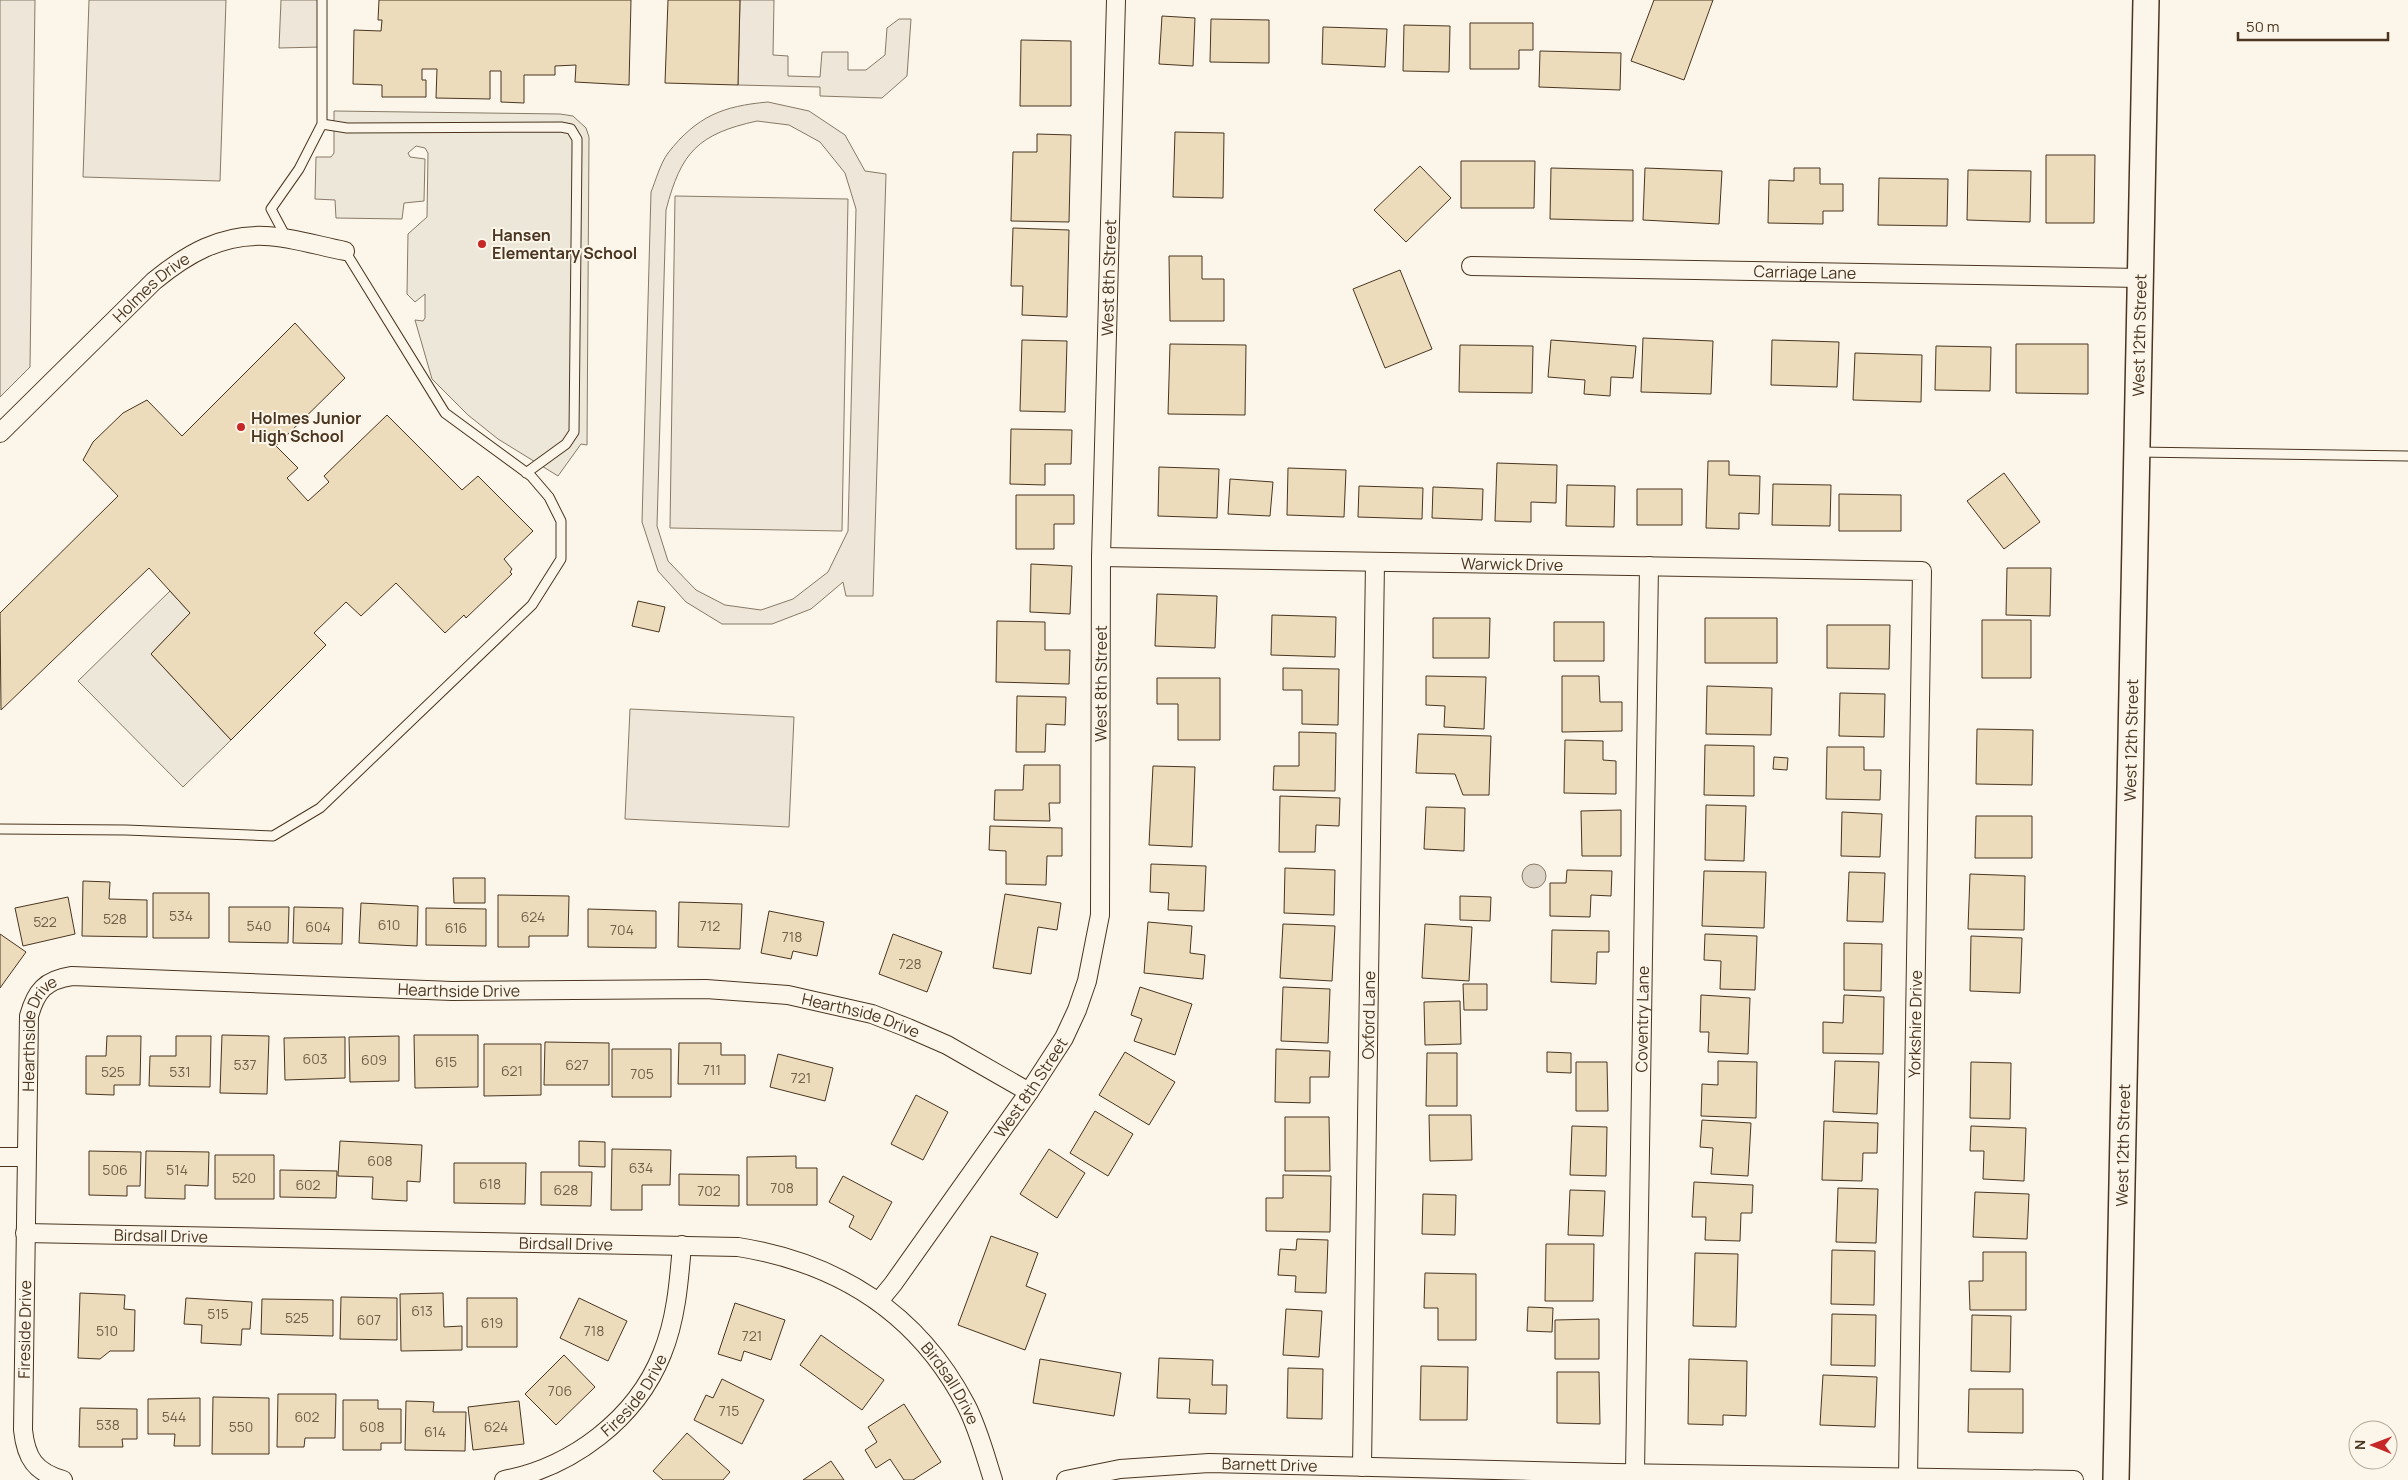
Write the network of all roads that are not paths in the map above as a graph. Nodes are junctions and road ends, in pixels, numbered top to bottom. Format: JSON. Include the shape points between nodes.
{"nodes":[{"id":1,"x":322,"y":0,"type":"edge"},
{"id":2,"x":1116,"y":0,"type":"edge"},
{"id":3,"x":2146,"y":0,"type":"edge"},
{"id":4,"x":322,"y":124,"type":"junction"},
{"id":5,"x":288,"y":240,"type":"junction"},
{"id":6,"x":345,"y":251,"type":"joint"},
{"id":7,"x":1471,"y":266,"type":"dead end"},
{"id":8,"x":2139,"y":278,"type":"junction"},
{"id":9,"x":0,"y":434,"type":"edge"},
{"id":10,"x":2137,"y":452,"type":"junction"},
{"id":11,"x":2408,"y":456,"type":"edge"},
{"id":12,"x":526,"y":472,"type":"junction"},
{"id":13,"x":1101,"y":557,"type":"junction"},
{"id":14,"x":1375,"y":562,"type":"junction"},
{"id":15,"x":1649,"y":566,"type":"junction"},
{"id":16,"x":1922,"y":571,"type":"joint"},
{"id":17,"x":0,"y":829,"type":"edge"},
{"id":18,"x":1029,"y":1092,"type":"junction"},
{"id":19,"x":0,"y":1157,"type":"edge"},
{"id":20,"x":25,"y":1157,"type":"junction"},
{"id":21,"x":24,"y":1233,"type":"junction"},
{"id":22,"x":682,"y":1246,"type":"junction"},
{"id":23,"x":878,"y":1301,"type":"junction"},
{"id":24,"x":1362,"y":1467,"type":"junction"},
{"id":25,"x":1635,"y":1473,"type":"junction"},
{"id":26,"x":1908,"y":1477,"type":"junction"},
{"id":27,"x":64,"y":1480,"type":"edge"},
{"id":28,"x":504,"y":1480,"type":"edge"},
{"id":29,"x":992,"y":1480,"type":"edge"},
{"id":30,"x":1066,"y":1480,"type":"edge"},
{"id":31,"x":2074,"y":1480,"type":"edge"},
{"id":32,"x":2116,"y":1480,"type":"edge"}],
"edges":[{"from":1,"to":4,"type":"lane"},
{"from":2,"to":13,"type":"street","name":"West 8th Street"},
{"from":3,"to":8,"type":"main road","name":"West 12th Street"},
{"from":4,"to":5,"type":"lane","via":[[299,169],[271,209]]},
{"from":4,"to":12,"type":"lane","via":[[389,129],[560,127],[571,129],[577,139],[574,432],[566,444]]},
{"from":5,"to":6,"type":"street","name":"Holmes Drive"},
{"from":5,"to":9,"type":"street","name":"Holmes Drive","via":[[265,236],[227,240],[205,246],[181,259],[154,281]]},
{"from":6,"to":12,"type":"lane","via":[[445,413]]},
{"from":7,"to":8,"type":"street","name":"Carriage Lane"},
{"from":8,"to":10,"type":"main road","name":"West 12th Street"},
{"from":10,"to":11,"type":"lane"},
{"from":10,"to":32,"type":"main road","name":"West 12th Street"},
{"from":12,"to":17,"type":"lane","via":[[549,497],[561,521],[561,559],[532,605],[320,808],[273,836]]},
{"from":13,"to":14,"type":"street","name":"Warwick Drive"},
{"from":13,"to":18,"type":"street","name":"West 8th Street","via":[[1100,915],[1089,973],[1077,1010],[1064,1038]]},
{"from":14,"to":15,"type":"street","name":"Warwick Drive"},
{"from":14,"to":24,"type":"street","name":"Oxford Lane"},
{"from":15,"to":16,"type":"street","name":"Warwick Drive"},
{"from":15,"to":25,"type":"street","name":"Coventry Lane"},
{"from":16,"to":26,"type":"street","name":"Yorkshire Drive"},
{"from":18,"to":20,"type":"street","name":"Hearthside Drive","via":[[948,1046],[872,1014],[768,993],[706,989],[452,991],[72,976],[50,981],[33,1001],[29,1016]]},
{"from":18,"to":23,"type":"street","name":"West 8th Street"},
{"from":19,"to":20,"type":"street"},
{"from":20,"to":21,"type":"street","name":"Fireside Drive"},
{"from":21,"to":22,"type":"street","name":"Birdsall Drive"},
{"from":21,"to":27,"type":"street","name":"Fireside Drive","via":[[24,1443],[36,1466],[50,1476]]},
{"from":22,"to":23,"type":"street","name":"Birdsall Drive","via":[[738,1247],[796,1260],[843,1280]]},
{"from":22,"to":28,"type":"street","name":"Fireside Drive","via":[[671,1328],[662,1355],[631,1403],[612,1425],[566,1459]]},
{"from":23,"to":29,"type":"street","name":"Birdsall Drive","via":[[917,1336],[950,1377],[966,1406]]},
{"from":24,"to":25,"type":"street","name":"Barnett Drive"},
{"from":24,"to":30,"type":"street","name":"Barnett Drive","via":[[1165,1464]]},
{"from":25,"to":26,"type":"street","name":"Barnett Drive"},
{"from":26,"to":31,"type":"street","name":"Barnett Drive"}]}
